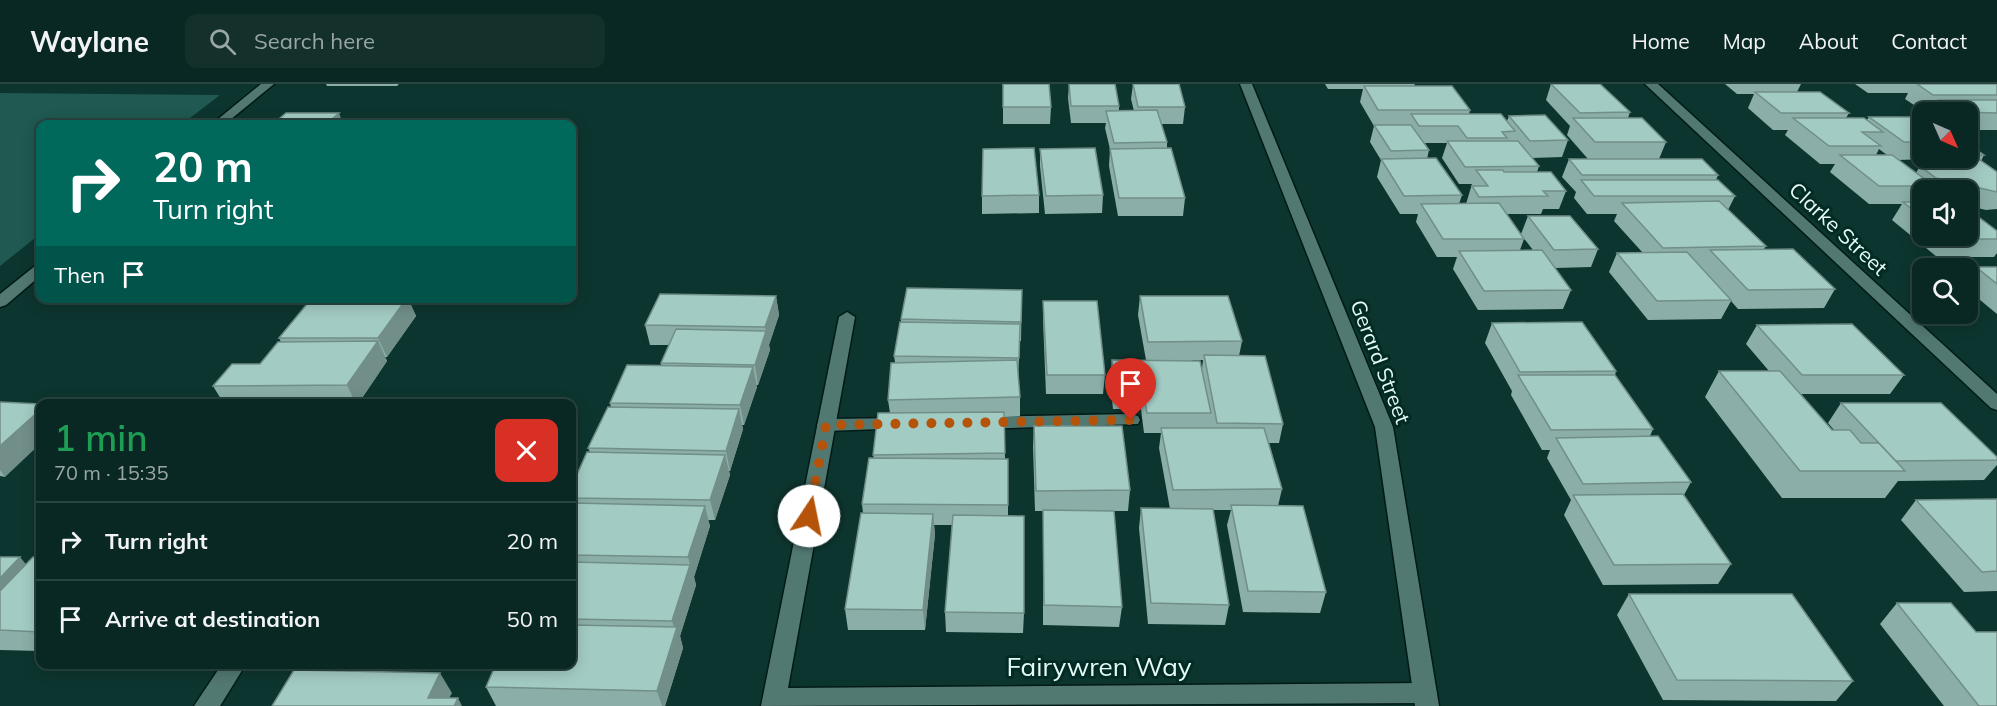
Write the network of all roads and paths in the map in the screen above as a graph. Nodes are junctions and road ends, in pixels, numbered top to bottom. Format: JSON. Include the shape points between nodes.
{"nodes":[{"id":1,"x":268,"y":84,"type":"edge"},
{"id":2,"x":1245,"y":84,"type":"edge"},
{"id":3,"x":1651,"y":84,"type":"edge"},
{"id":4,"x":223,"y":120,"type":"edge"},
{"id":5,"x":36,"y":272,"type":"edge"},
{"id":6,"x":0,"y":302,"type":"edge"},
{"id":7,"x":847,"y":316,"type":"dead end"},
{"id":8,"x":1997,"y":404,"type":"edge"},
{"id":9,"x":1131,"y":420,"type":"dead end"},
{"id":10,"x":967,"y":423,"type":"edge"},
{"id":11,"x":920,"y":424,"type":"edge"},
{"id":12,"x":826,"y":425,"type":"junction"},
{"id":13,"x":232,"y":669,"type":"edge"},
{"id":14,"x":1426,"y":699,"type":"edge"},
{"id":15,"x":774,"y":702,"type":"edge"},
{"id":16,"x":206,"y":706,"type":"edge"}],
"edges":[{"from":1,"to":4,"type":"street"},
{"from":2,"to":14,"type":"street","name":"Gerard Street","via":[[1384,427]]},
{"from":3,"to":8,"type":"street","name":"Clarke Street"},
{"from":5,"to":6,"type":"street"},
{"from":7,"to":12,"type":"street"},
{"from":9,"to":10,"type":"street"},
{"from":11,"to":12,"type":"street"},
{"from":12,"to":15,"type":"street"},
{"from":13,"to":16,"type":"street"},
{"from":14,"to":15,"type":"street","name":"Fairywren Way"}]}
